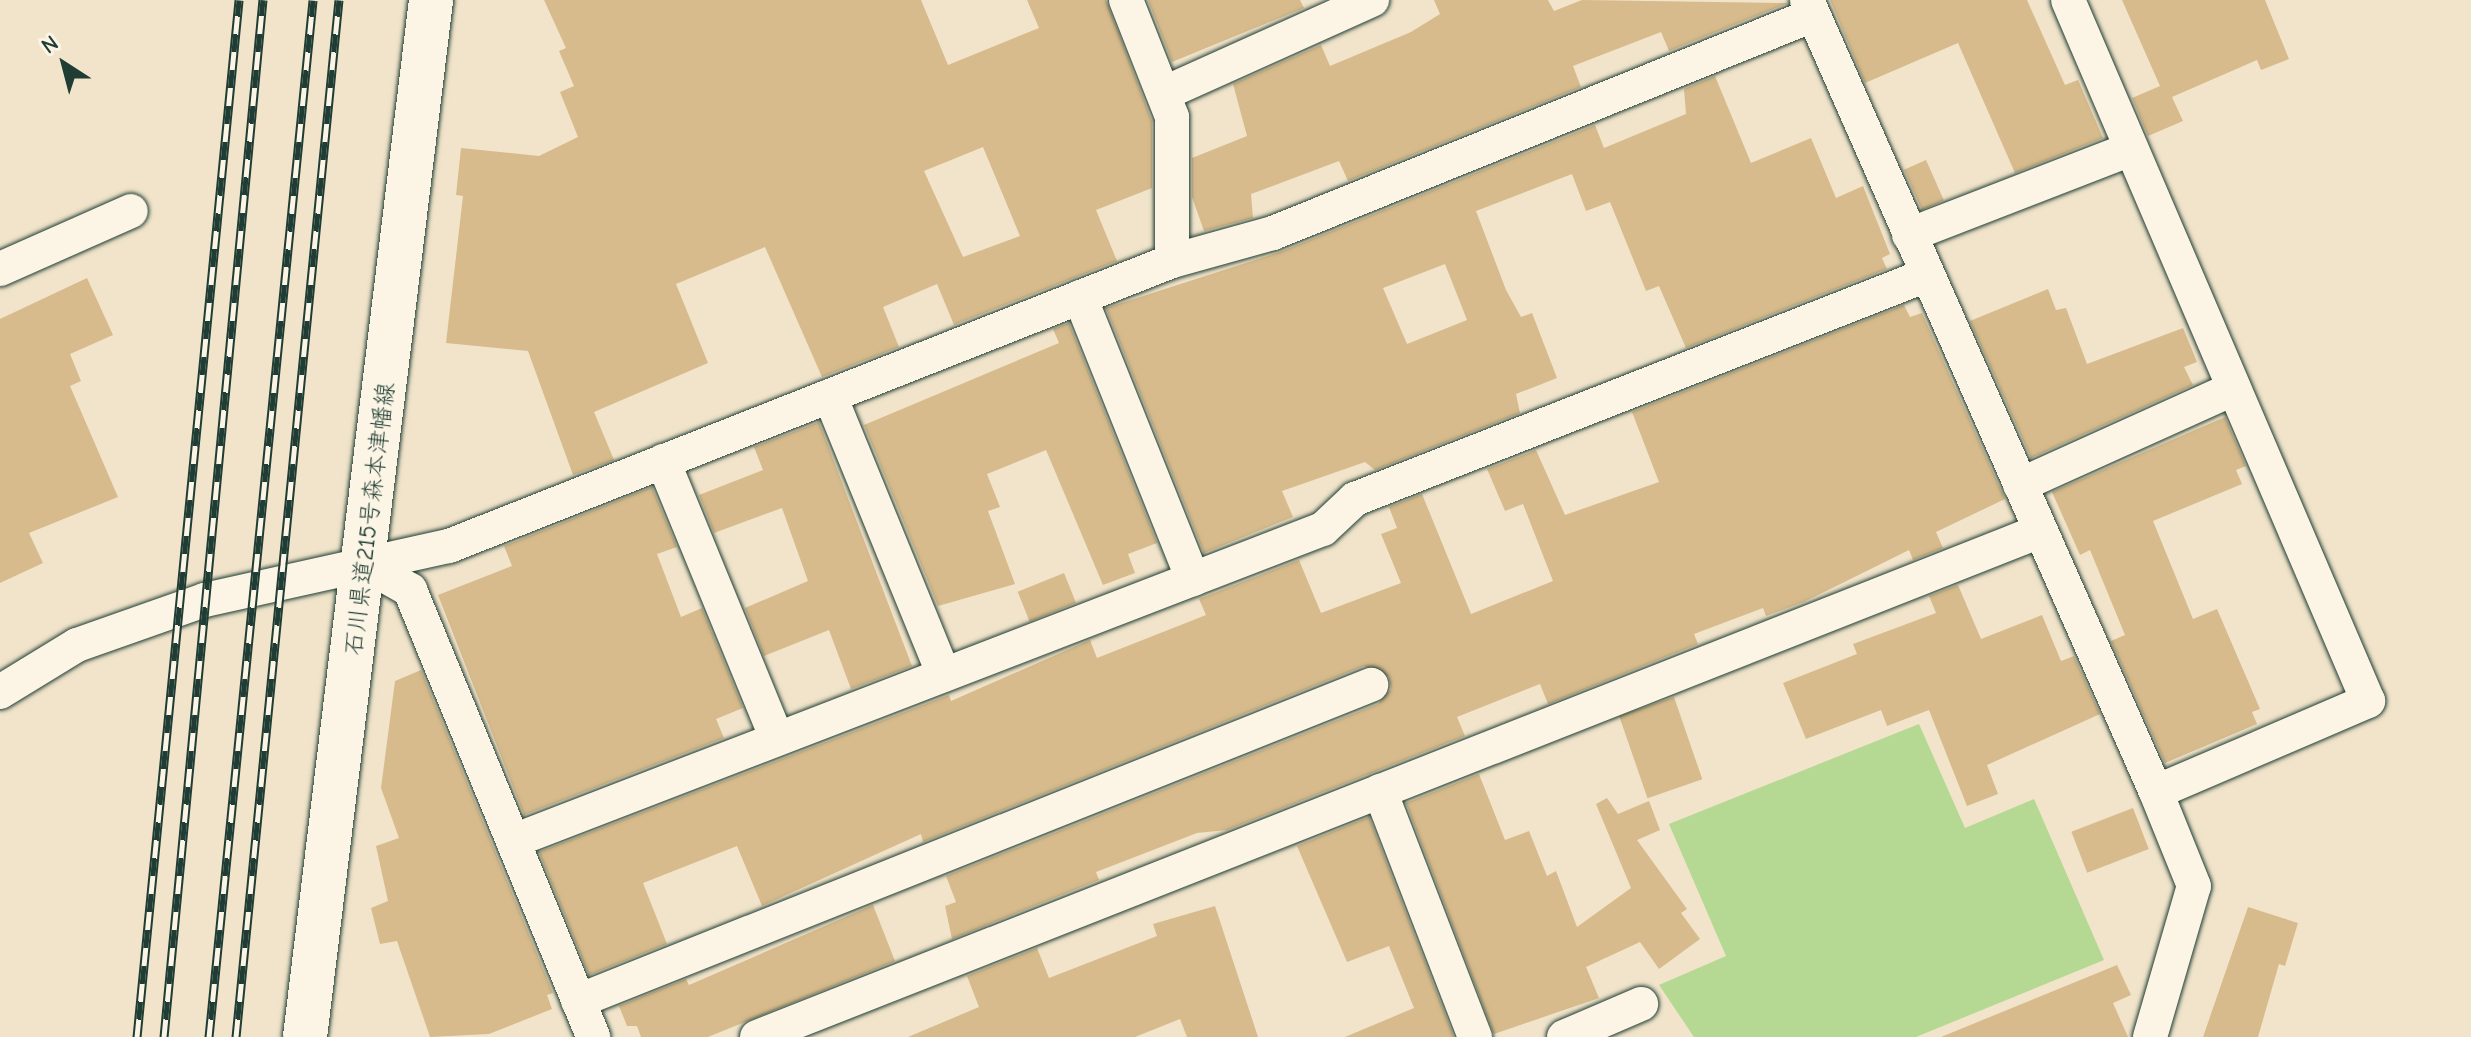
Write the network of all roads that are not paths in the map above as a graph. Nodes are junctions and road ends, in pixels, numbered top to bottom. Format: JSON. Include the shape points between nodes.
{"nodes":[{"id":1,"x":431,"y":0,"type":"edge"},
{"id":2,"x":1126,"y":0,"type":"edge"},
{"id":3,"x":1372,"y":0,"type":"edge"},
{"id":4,"x":2068,"y":0,"type":"edge"},
{"id":5,"x":1810,"y":7,"type":"edge"},
{"id":6,"x":1167,"y":92,"type":"junction"},
{"id":7,"x":2131,"y":149,"type":"junction"},
{"id":8,"x":131,"y":211,"type":"dead end"},
{"id":9,"x":1909,"y":235,"type":"junction"},
{"id":10,"x":1172,"y":261,"type":"junction"},
{"id":11,"x":0,"y":269,"type":"edge"},
{"id":12,"x":1927,"y":275,"type":"junction"},
{"id":13,"x":1080,"y":297,"type":"junction"},
{"id":14,"x":2233,"y":389,"type":"junction"},
{"id":15,"x":830,"y":396,"type":"junction"},
{"id":16,"x":663,"y":461,"type":"junction"},
{"id":17,"x":2020,"y":485,"type":"junction"},
{"id":18,"x":2040,"y":531,"type":"junction"},
{"id":19,"x":366,"y":565,"type":"junction"},
{"id":20,"x":1193,"y":579,"type":"junction"},
{"id":21,"x":944,"y":675,"type":"junction"},
{"id":22,"x":1371,"y":685,"type":"dead end"},
{"id":23,"x":0,"y":692,"type":"edge"},
{"id":24,"x":777,"y":739,"type":"junction"},
{"id":25,"x":1380,"y":791,"type":"junction"},
{"id":26,"x":2156,"y":792,"type":"junction"},
{"id":27,"x":513,"y":841,"type":"junction"},
{"id":28,"x":578,"y":1001,"type":"junction"},
{"id":29,"x":1641,"y":1004,"type":"dead end"},
{"id":30,"x":305,"y":1037,"type":"edge"},
{"id":31,"x":593,"y":1037,"type":"edge"},
{"id":32,"x":757,"y":1037,"type":"edge"},
{"id":33,"x":1475,"y":1037,"type":"edge"},
{"id":34,"x":1564,"y":1037,"type":"edge"},
{"id":35,"x":2150,"y":1037,"type":"edge"}],
"edges":[{"from":1,"to":19,"type":"main road","name":"石川県道215号森本津幡線"},
{"from":2,"to":6,"type":"street"},
{"from":3,"to":6,"type":"street"},
{"from":4,"to":7,"type":"street"},
{"from":5,"to":9,"type":"street"},
{"from":5,"to":10,"type":"street","via":[[1273,233]]},
{"from":6,"to":10,"type":"street"},
{"from":7,"to":9,"type":"street"},
{"from":7,"to":14,"type":"street"},
{"from":8,"to":11,"type":"street"},
{"from":9,"to":12,"type":"street"},
{"from":10,"to":13,"type":"street"},
{"from":12,"to":17,"type":"street"},
{"from":12,"to":20,"type":"street","via":[[1355,499],[1323,529]]},
{"from":13,"to":15,"type":"street"},
{"from":13,"to":20,"type":"street"},
{"from":14,"to":17,"type":"street"},
{"from":14,"to":26,"type":"street","via":[[2368,701]]},
{"from":15,"to":16,"type":"street"},
{"from":15,"to":21,"type":"street"},
{"from":16,"to":19,"type":"street","via":[[449,546]]},
{"from":16,"to":24,"type":"street"},
{"from":17,"to":18,"type":"street"},
{"from":18,"to":25,"type":"street"},
{"from":18,"to":26,"type":"street"},
{"from":19,"to":23,"type":"street","via":[[205,600],[77,645]]},
{"from":19,"to":27,"type":"street","via":[[410,590]]},
{"from":19,"to":30,"type":"main road","name":"石川県道215号森本津幡線"},
{"from":20,"to":21,"type":"street"},
{"from":21,"to":24,"type":"street"},
{"from":22,"to":28,"type":"street"},
{"from":24,"to":27,"type":"street"},
{"from":25,"to":32,"type":"street"},
{"from":25,"to":33,"type":"street"},
{"from":26,"to":35,"type":"street","via":[[2194,886]]},
{"from":27,"to":28,"type":"street"},
{"from":28,"to":31,"type":"street"},
{"from":29,"to":34,"type":"street"}]}
